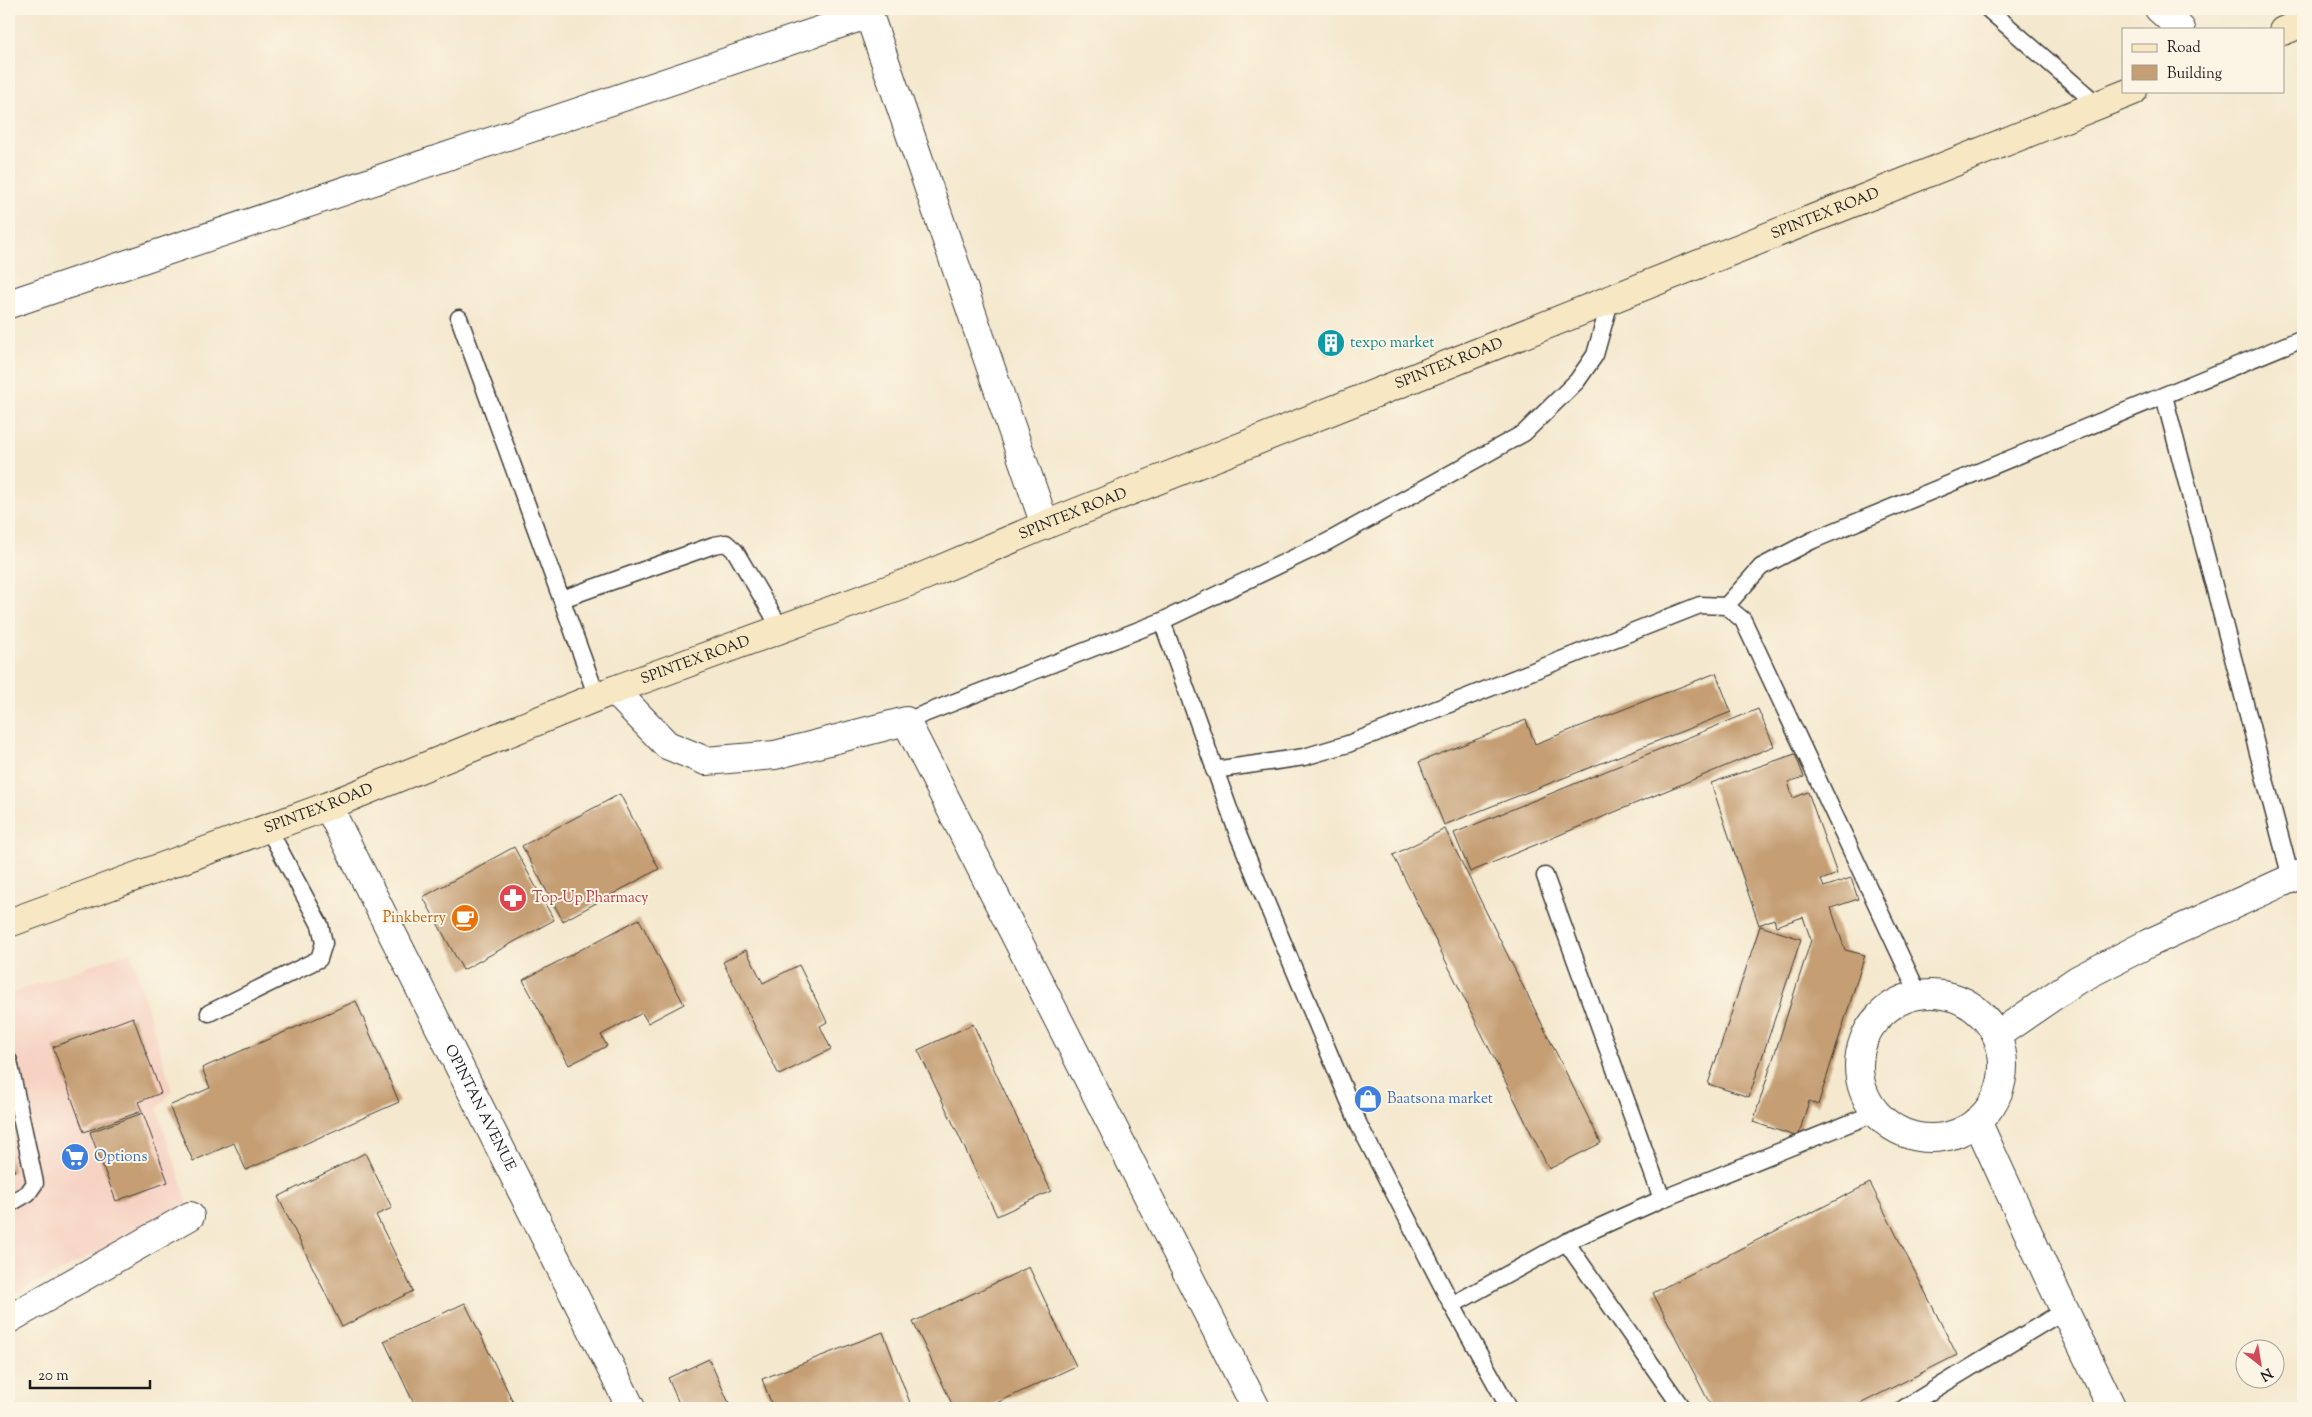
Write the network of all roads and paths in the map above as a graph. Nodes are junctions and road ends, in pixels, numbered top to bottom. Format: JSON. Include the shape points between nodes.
{"nodes":[{"id":1,"x":1988,"y":9,"type":"edge"},
{"id":2,"x":2159,"y":9,"type":"edge"},
{"id":3,"x":868,"y":12,"type":"edge"},
{"id":4,"x":2303,"y":23,"type":"edge"},
{"id":5,"x":2180,"y":28,"type":"edge"},
{"id":6,"x":2284,"y":31,"type":"edge"},
{"id":7,"x":2130,"y":92,"type":"edge"},
{"id":8,"x":2098,"y":105,"type":"junction"},
{"id":9,"x":1611,"y":298,"type":"junction"},
{"id":10,"x":9,"y":304,"type":"edge"},
{"id":11,"x":459,"y":318,"type":"dead end"},
{"id":12,"x":2303,"y":338,"type":"edge"},
{"id":13,"x":2164,"y":396,"type":"junction"},
{"id":14,"x":1046,"y":525,"type":"junction"},
{"id":15,"x":562,"y":599,"type":"junction"},
{"id":16,"x":1726,"y":606,"type":"junction"},
{"id":17,"x":1162,"y":621,"type":"junction"},
{"id":18,"x":781,"y":629,"type":"junction"},
{"id":19,"x":606,"y":694,"type":"junction"},
{"id":20,"x":906,"y":721,"type":"junction"},
{"id":21,"x":1214,"y":770,"type":"junction"},
{"id":22,"x":328,"y":806,"type":"junction"},
{"id":23,"x":268,"y":828,"type":"junction"},
{"id":24,"x":1545,"y":876,"type":"dead end"},
{"id":25,"x":2297,"y":876,"type":"edge"},
{"id":26,"x":9,"y":923,"type":"edge"},
{"id":27,"x":1919,"y":995,"type":"junction"},
{"id":28,"x":209,"y":1013,"type":"dead end"},
{"id":29,"x":1997,"y":1035,"type":"junction"},
{"id":30,"x":9,"y":1061,"type":"edge"},
{"id":31,"x":1875,"y":1113,"type":"junction"},
{"id":32,"x":1977,"y":1121,"type":"junction"},
{"id":33,"x":1662,"y":1199,"type":"junction"},
{"id":34,"x":9,"y":1204,"type":"edge"},
{"id":35,"x":190,"y":1216,"type":"dead end"},
{"id":36,"x":1566,"y":1242,"type":"junction"},
{"id":37,"x":1452,"y":1305,"type":"junction"},
{"id":38,"x":2065,"y":1310,"type":"junction"},
{"id":39,"x":9,"y":1319,"type":"edge"},
{"id":40,"x":631,"y":1408,"type":"edge"},
{"id":41,"x":1256,"y":1408,"type":"edge"},
{"id":42,"x":1510,"y":1408,"type":"edge"},
{"id":43,"x":1682,"y":1408,"type":"edge"},
{"id":44,"x":1904,"y":1408,"type":"edge"},
{"id":45,"x":2112,"y":1408,"type":"edge"}],
"edges":[{"from":1,"to":8,"type":"lane"},
{"from":2,"to":5,"type":"street"},
{"from":3,"to":10,"type":"street"},
{"from":3,"to":14,"type":"street"},
{"from":4,"to":6,"type":"main road"},
{"from":7,"to":8,"type":"main road","name":"SPINTEX ROAD"},
{"from":8,"to":9,"type":"main road","name":"SPINTEX ROAD"},
{"from":9,"to":14,"type":"main road","name":"SPINTEX ROAD"},
{"from":9,"to":17,"type":"lane","via":[[1595,355],[1578,381],[1524,433],[1327,542]]},
{"from":11,"to":15,"type":"lane"},
{"from":12,"to":13,"type":"lane"},
{"from":13,"to":16,"type":"lane","via":[[1784,554],[1761,567]]},
{"from":13,"to":25,"type":"lane"},
{"from":14,"to":18,"type":"main road","name":"SPINTEX ROAD","via":[[917,579]]},
{"from":15,"to":18,"type":"lane","via":[[714,544],[726,543],[735,551]]},
{"from":15,"to":19,"type":"lane"},
{"from":16,"to":21,"type":"lane","via":[[1700,605],[1348,744],[1304,757]]},
{"from":16,"to":27,"type":"lane","via":[[1743,620]]},
{"from":17,"to":20,"type":"lane"},
{"from":17,"to":21,"type":"lane"},
{"from":18,"to":19,"type":"main road","name":"SPINTEX ROAD"},
{"from":19,"to":20,"type":"street","via":[[667,745],[706,762],[775,755]]},
{"from":19,"to":22,"type":"main road","name":"SPINTEX ROAD"},
{"from":20,"to":41,"type":"street"},
{"from":21,"to":37,"type":"lane","via":[[1359,1125]]},
{"from":22,"to":23,"type":"main road","name":"SPINTEX ROAD"},
{"from":22,"to":40,"type":"street","name":"OPINTAN AVENUE"},
{"from":23,"to":26,"type":"main road","name":"SPINTEX ROAD"},
{"from":23,"to":28,"type":"lane","via":[[320,925],[324,943],[319,959]]},
{"from":24,"to":33,"type":"lane"},
{"from":25,"to":29,"type":"street","via":[[2149,943],[2077,980]]},
{"from":27,"to":29,"type":"street","via":[[1956,998],[1973,1007]]},
{"from":27,"to":31,"type":"street","via":[[1885,1011],[1872,1025],[1864,1042],[1859,1060],[1860,1079]]},
{"from":29,"to":32,"type":"street","via":[[2003,1072],[1999,1090],[1990,1108]]},
{"from":30,"to":34,"type":"lane","via":[[35,1182],[28,1193]]},
{"from":31,"to":32,"type":"street","via":[[1906,1134],[1925,1138],[1962,1132]]},
{"from":31,"to":33,"type":"lane"},
{"from":32,"to":38,"type":"street"},
{"from":33,"to":36,"type":"lane"},
{"from":35,"to":39,"type":"street"},
{"from":36,"to":37,"type":"lane"},
{"from":36,"to":43,"type":"lane"},
{"from":37,"to":42,"type":"lane"},
{"from":38,"to":44,"type":"lane"},
{"from":38,"to":45,"type":"street"}]}
